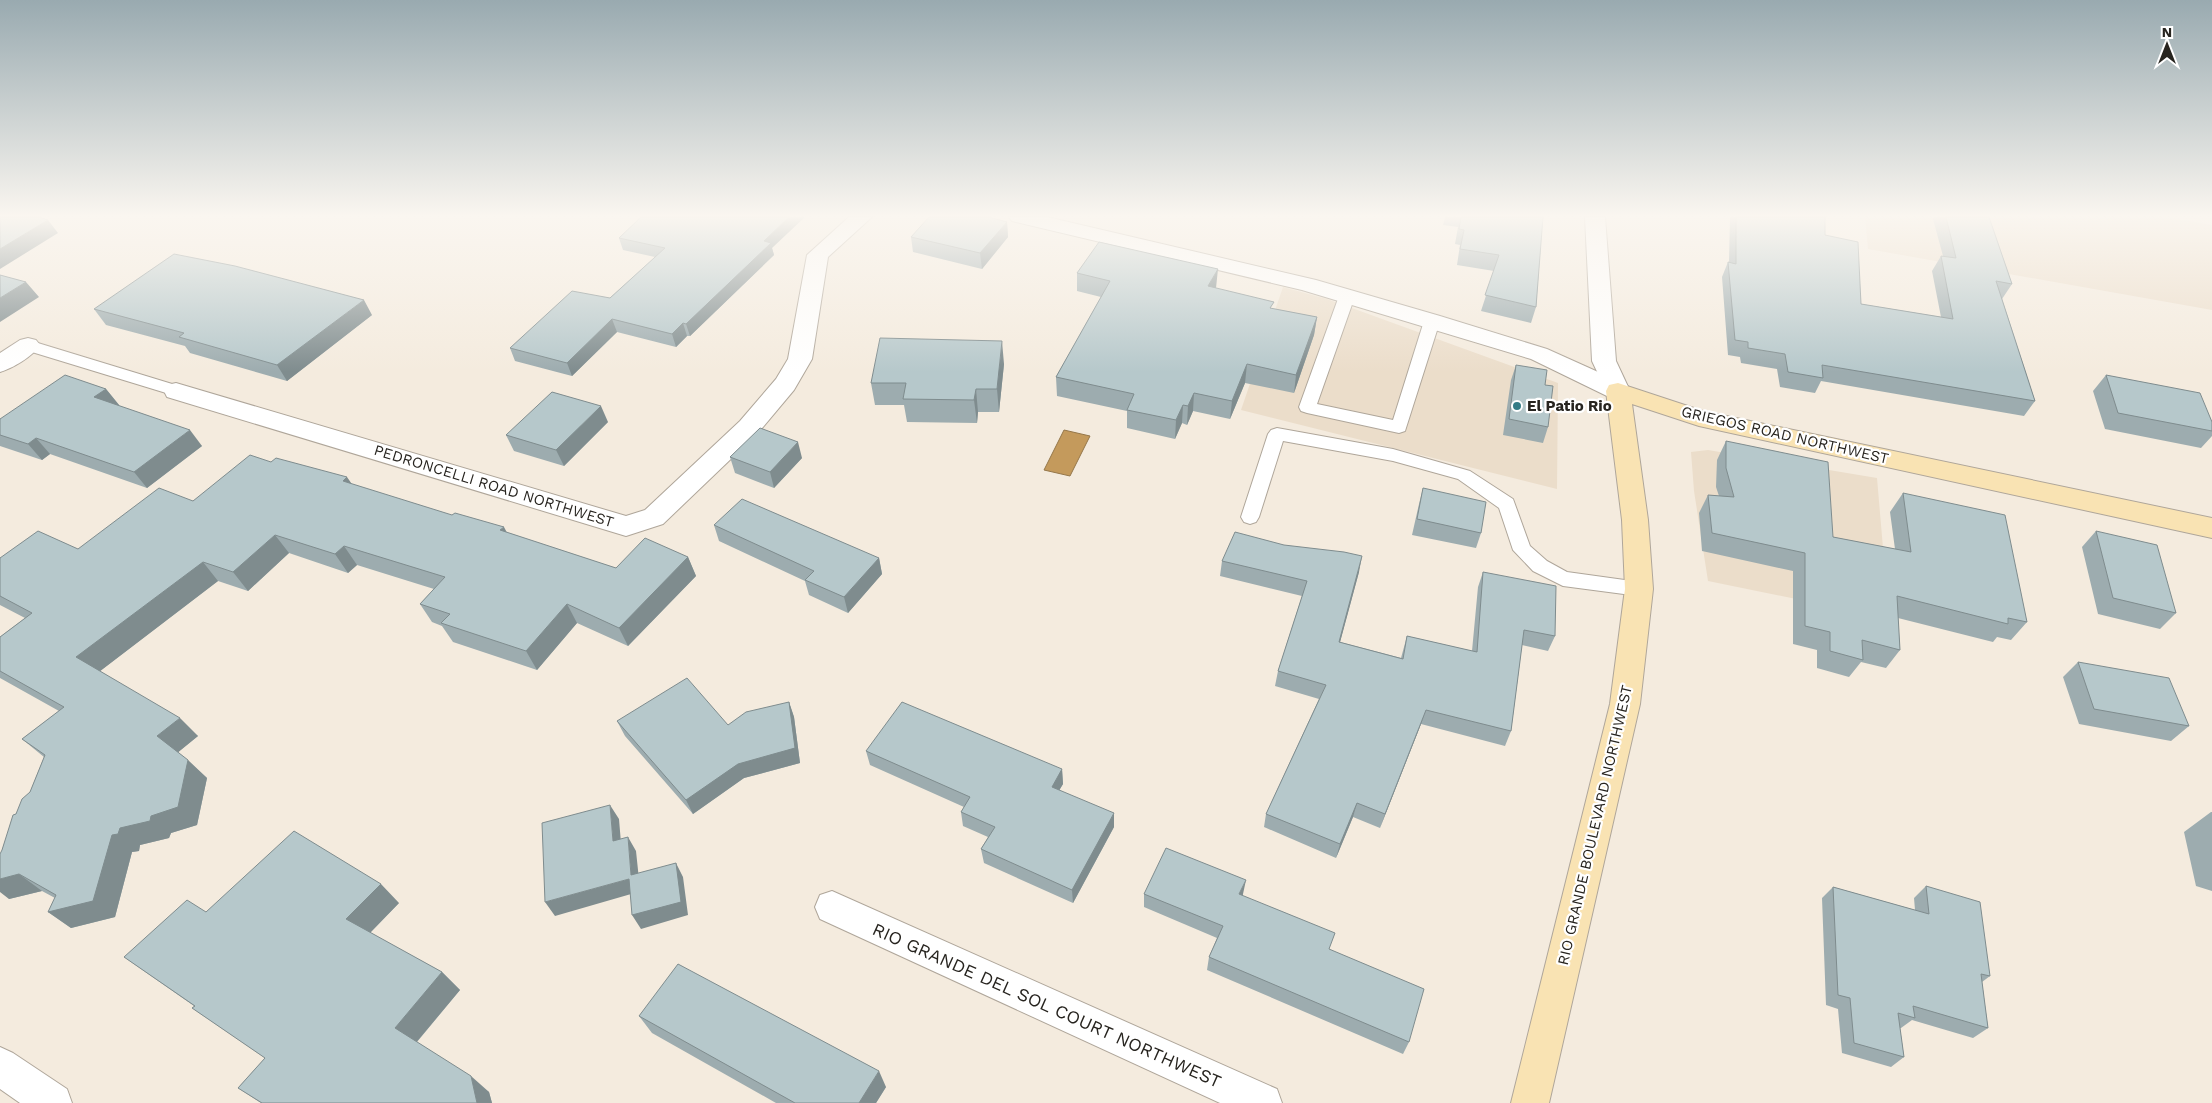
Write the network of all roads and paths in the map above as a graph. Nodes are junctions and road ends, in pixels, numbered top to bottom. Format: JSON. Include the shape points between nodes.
{"nodes":[{"id":1,"x":816,"y":268,"type":"edge"},
{"id":2,"x":1238,"y":268,"type":"edge"},
{"id":3,"x":1598,"y":268,"type":"edge"},
{"id":4,"x":1347,"y":296,"type":"junction"},
{"id":5,"x":1432,"y":321,"type":"junction"},
{"id":6,"x":28,"y":345,"type":"joint"},
{"id":7,"x":0,"y":364,"type":"edge"},
{"id":8,"x":176,"y":391,"type":"joint"},
{"id":9,"x":1618,"y":391,"type":"junction"},
{"id":10,"x":1399,"y":427,"type":"junction"},
{"id":11,"x":1393,"y":455,"type":"junction"},
{"id":12,"x":1250,"y":517,"type":"dead end"},
{"id":13,"x":2212,"y":528,"type":"edge"},
{"id":14,"x":1639,"y":589,"type":"junction"},
{"id":15,"x":832,"y":907,"type":"dead end"},
{"id":16,"x":0,"y":1066,"type":"edge"},
{"id":17,"x":53,"y":1103,"type":"edge"},
{"id":18,"x":1263,"y":1103,"type":"edge"},
{"id":19,"x":1530,"y":1103,"type":"edge"}],
"edges":[{"from":1,"to":8,"type":"street","name":"PEDRONCELLI ROAD NORTHWEST","via":[[800,359],[785,384],[749,427],[654,517],[626,526]]},
{"from":2,"to":4,"type":"street","name":"GRIEGOS ROAD NORTHWEST"},
{"from":3,"to":9,"type":"street","name":"RIO GRANDE BOULEVARD NORTHWEST","via":[[1604,361]]},
{"from":4,"to":5,"type":"street","name":"GRIEGOS ROAD NORTHWEST"},
{"from":4,"to":10,"type":"lane","via":[[1308,407]]},
{"from":5,"to":9,"type":"street","name":"GRIEGOS ROAD NORTHWEST","via":[[1540,354]]},
{"from":5,"to":10,"type":"lane"},
{"from":6,"to":7,"type":"street"},
{"from":6,"to":8,"type":"lane","name":"PEDRONCELLI ROAD NORTHWEST"},
{"from":9,"to":13,"type":"main road","name":"GRIEGOS ROAD NORTHWEST","via":[[1699,418]]},
{"from":9,"to":14,"type":"main road","name":"RIO GRANDE BOULEVARD NORTHWEST","via":[[1635,520]]},
{"from":10,"to":11,"type":"lane"},
{"from":11,"to":12,"type":"lane","via":[[1277,434]]},
{"from":11,"to":14,"type":"lane","via":[[1464,475],[1507,504],[1522,550],[1540,566],[1563,579]]},
{"from":14,"to":19,"type":"main road","name":"RIO GRANDE BOULEVARD NORTHWEST","via":[[1626,704]]},
{"from":15,"to":18,"type":"street","name":"RIO GRANDE DEL SOL COURT NORTHWEST"},
{"from":16,"to":17,"type":"street"}]}
